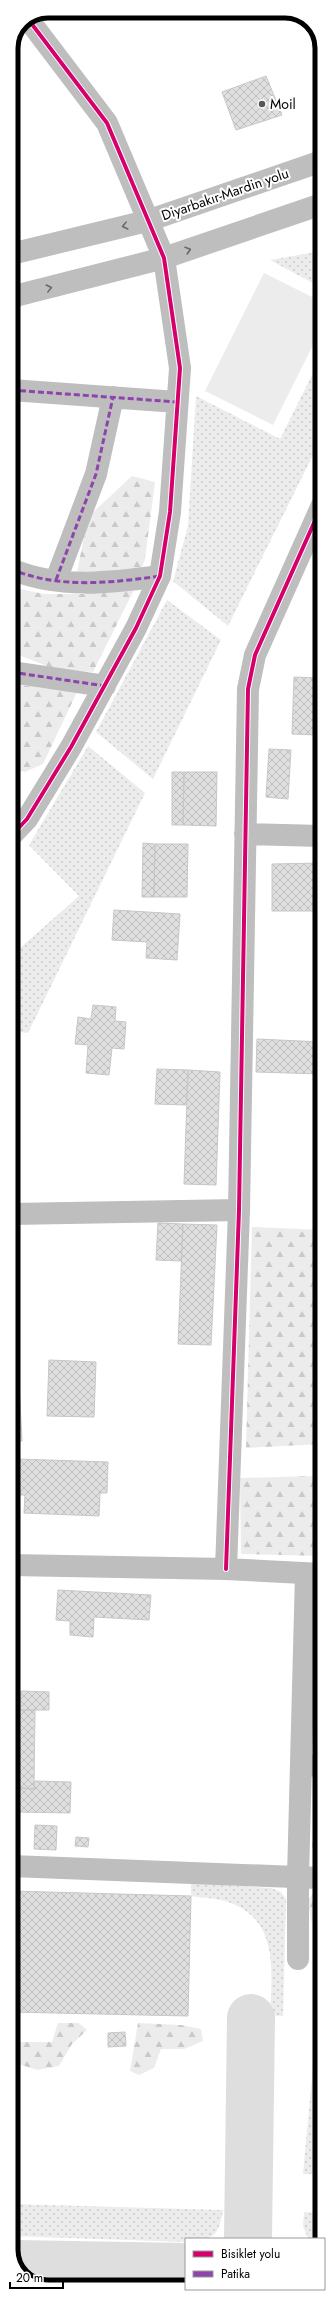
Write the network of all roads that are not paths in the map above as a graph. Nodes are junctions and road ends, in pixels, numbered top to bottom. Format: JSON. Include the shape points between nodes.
{"nodes":[{"id":1,"x":31,"y":23,"type":"edge"},
{"id":2,"x":315,"y":163,"type":"edge"},
{"id":3,"x":315,"y":206,"type":"edge"},
{"id":4,"x":147,"y":221,"type":"junction"},
{"id":5,"x":18,"y":252,"type":"edge"},
{"id":6,"x":164,"y":258,"type":"junction"},
{"id":7,"x":18,"y":295,"type":"edge"},
{"id":8,"x":18,"y":390,"type":"edge"},
{"id":9,"x":112,"y":397,"type":"junction"},
{"id":10,"x":177,"y":402,"type":"junction"},
{"id":11,"x":315,"y":521,"type":"edge"},
{"id":12,"x":18,"y":572,"type":"edge"},
{"id":13,"x":160,"y":576,"type":"junction"},
{"id":14,"x":56,"y":580,"type":"junction"},
{"id":15,"x":18,"y":673,"type":"edge"},
{"id":16,"x":105,"y":686,"type":"junction"},
{"id":17,"x":18,"y":829,"type":"edge"},
{"id":18,"x":245,"y":834,"type":"junction"},
{"id":19,"x":315,"y":836,"type":"edge"},
{"id":20,"x":239,"y":1210,"type":"junction"},
{"id":21,"x":18,"y":1214,"type":"edge"},
{"id":22,"x":18,"y":1565,"type":"edge"},
{"id":23,"x":226,"y":1569,"type":"junction"},
{"id":24,"x":314,"y":1574,"type":"edge"},
{"id":25,"x":312,"y":1765,"type":"edge"},
{"id":26,"x":18,"y":1866,"type":"edge"},
{"id":27,"x":298,"y":1877,"type":"junction"},
{"id":28,"x":315,"y":1878,"type":"edge"},
{"id":29,"x":298,"y":1959,"type":"dead end"}],
"edges":[{"from":1,"to":4,"type":"main road","via":[[107,124]]},
{"from":2,"to":4,"type":"main road","name":"Diyarbakır-Mardin yolu"},
{"from":6,"to":3,"type":"main road","one_way":true},
{"from":4,"to":5,"type":"main road","name":"Diyarbakır-Mardin yolu","one_way":true},
{"from":4,"to":6,"type":"main road"},
{"from":7,"to":6,"type":"main road","one_way":true},
{"from":6,"to":10,"type":"main road","via":[[180,368]]},
{"from":8,"to":9,"type":"main road"},
{"from":9,"to":10,"type":"main road"},
{"from":9,"to":14,"type":"main road","via":[[96,474]]},
{"from":10,"to":13,"type":"main road","via":[[170,512]]},
{"from":11,"to":18,"type":"main road","via":[[255,655],[248,689]]},
{"from":12,"to":14,"type":"main road","via":[[31,578]]},
{"from":13,"to":14,"type":"main road","via":[[88,584]]},
{"from":13,"to":16,"type":"main road"},
{"from":15,"to":16,"type":"main road"},
{"from":16,"to":17,"type":"main road","via":[[71,747],[27,819]]},
{"from":18,"to":19,"type":"main road"},
{"from":18,"to":20,"type":"main road"},
{"from":20,"to":21,"type":"main road"},
{"from":20,"to":23,"type":"main road"},
{"from":22,"to":23,"type":"main road"},
{"from":23,"to":24,"type":"main road"},
{"from":24,"to":25,"type":"main road"},
{"from":25,"to":27,"type":"main road"},
{"from":26,"to":27,"type":"main road"},
{"from":27,"to":28,"type":"main road"},
{"from":27,"to":29,"type":"main road"}]}
